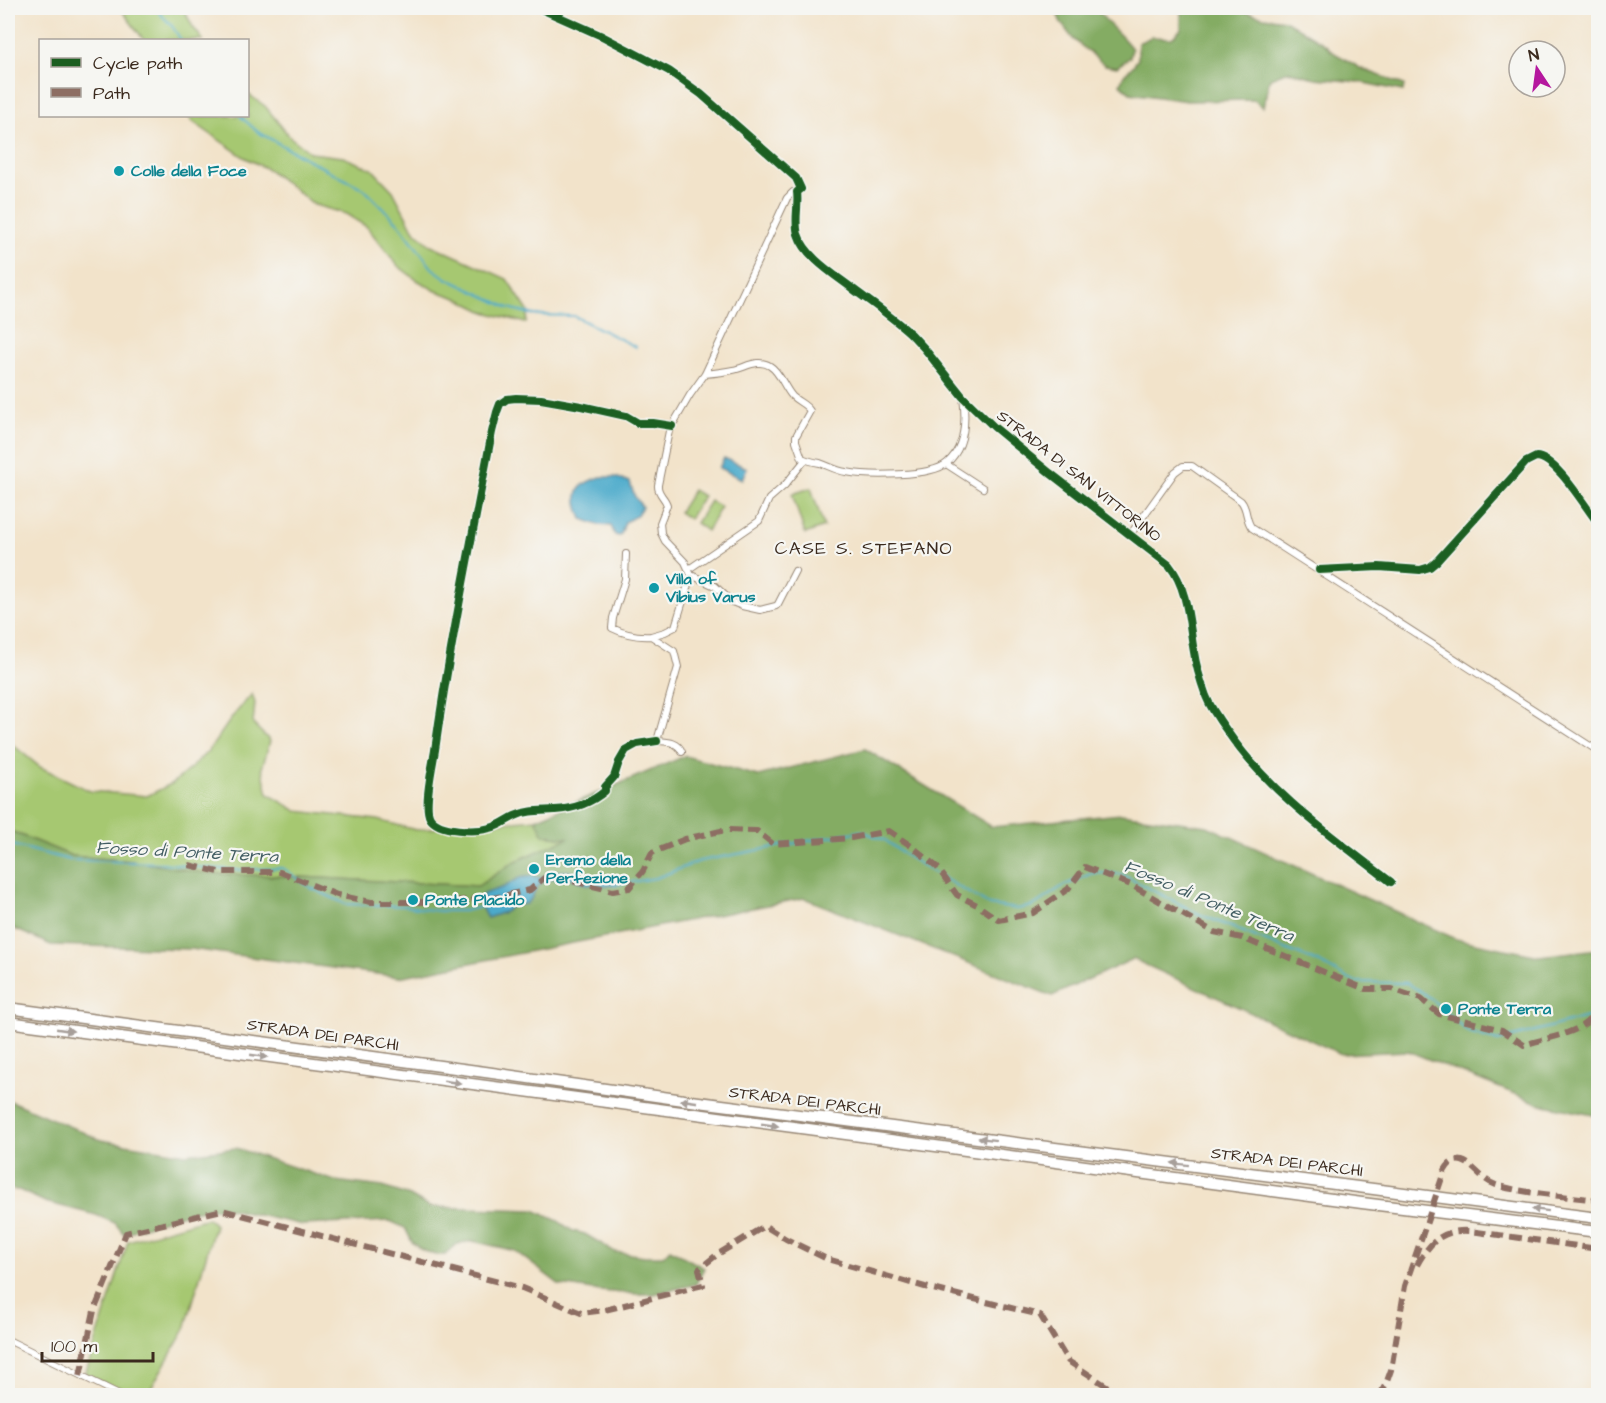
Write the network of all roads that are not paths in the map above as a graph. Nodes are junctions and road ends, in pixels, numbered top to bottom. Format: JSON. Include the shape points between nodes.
{"nodes":[{"id":1,"x":540,"y":8,"type":"edge"},
{"id":2,"x":797,"y":192,"type":"junction"},
{"id":3,"x":705,"y":374,"type":"junction"},
{"id":4,"x":963,"y":397,"type":"junction"},
{"id":5,"x":672,"y":426,"type":"junction"},
{"id":6,"x":805,"y":460,"type":"junction"},
{"id":7,"x":946,"y":464,"type":"junction"},
{"id":8,"x":984,"y":488,"type":"dead end"},
{"id":9,"x":1599,"y":523,"type":"edge"},
{"id":10,"x":1130,"y":535,"type":"junction"},
{"id":11,"x":626,"y":554,"type":"dead end"},
{"id":12,"x":1319,"y":570,"type":"junction"},
{"id":13,"x":795,"y":571,"type":"dead end"},
{"id":14,"x":690,"y":572,"type":"junction"},
{"id":15,"x":651,"y":636,"type":"junction"},
{"id":16,"x":657,"y":741,"type":"junction"},
{"id":17,"x":1599,"y":751,"type":"edge"},
{"id":18,"x":682,"y":752,"type":"dead end"},
{"id":19,"x":1391,"y":882,"type":"dead end"},
{"id":20,"x":8,"y":1008,"type":"edge"},
{"id":21,"x":8,"y":1022,"type":"edge"},
{"id":22,"x":1599,"y":1218,"type":"edge"},
{"id":23,"x":1599,"y":1232,"type":"edge"},
{"id":24,"x":8,"y":1340,"type":"edge"},
{"id":25,"x":123,"y":1395,"type":"edge"}],
"edges":[{"from":1,"to":2,"type":"street","name":"STRADA DI SAN VITTORINO","via":[[677,76],[794,176],[801,187]]},
{"from":2,"to":3,"type":"street","via":[[788,198]]},
{"from":2,"to":4,"type":"street","name":"STRADA DI SAN VITTORINO","via":[[797,228],[810,253],[912,335]]},
{"from":3,"to":5,"type":"street"},
{"from":3,"to":6,"type":"street","via":[[756,363],[770,366],[810,411],[796,436],[800,456]]},
{"from":4,"to":7,"type":"street","via":[[962,438]]},
{"from":4,"to":10,"type":"street","name":"STRADA DI SAN VITTORINO","via":[[1041,466]]},
{"from":5,"to":14,"type":"street","via":[[658,485],[668,505],[660,531]]},
{"from":5,"to":16,"type":"street","via":[[638,423],[626,416],[534,398],[509,399],[499,406],[445,681],[429,816],[445,828],[481,830],[526,812],[580,806],[605,791],[626,750]]},
{"from":6,"to":7,"type":"street","via":[[855,473],[918,473]]},
{"from":6,"to":14,"type":"street","via":[[769,499],[759,521]]},
{"from":7,"to":8,"type":"street"},
{"from":9,"to":12,"type":"street","via":[[1564,478],[1545,459],[1536,456],[1526,462],[1430,567]]},
{"from":10,"to":12,"type":"street","via":[[1175,472],[1189,466],[1241,501],[1252,528]]},
{"from":10,"to":19,"type":"street","name":"STRADA DI SAN VITTORINO","via":[[1176,574],[1206,696],[1239,749],[1303,813]]},
{"from":11,"to":15,"type":"street","via":[[625,579],[612,628],[636,636]]},
{"from":12,"to":17,"type":"street"},
{"from":13,"to":14,"type":"street","via":[[778,604],[760,610],[734,603]]},
{"from":14,"to":15,"type":"street","via":[[675,627]]},
{"from":15,"to":16,"type":"street","via":[[674,651],[678,667]]},
{"from":16,"to":18,"type":"street","via":[[677,745]]},
{"from":22,"to":20,"type":"highway","name":"STRADA DEI PARCHI","one_way":true},
{"from":21,"to":23,"type":"highway","name":"STRADA DEI PARCHI","one_way":true},
{"from":24,"to":25,"type":"street"}]}
